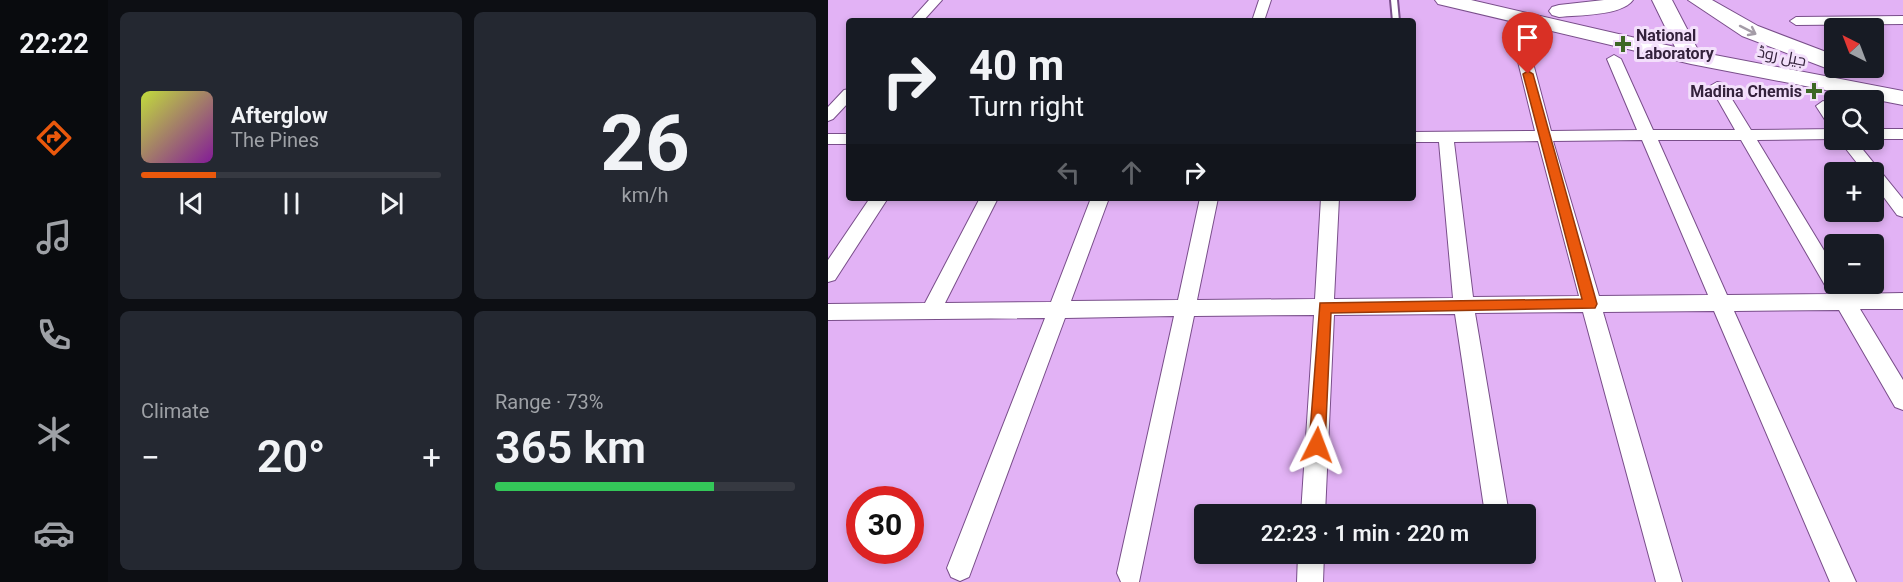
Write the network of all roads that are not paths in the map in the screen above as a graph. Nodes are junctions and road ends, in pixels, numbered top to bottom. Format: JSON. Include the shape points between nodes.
{"nodes":[{"id":1,"x":936,"y":0,"type":"edge"},
{"id":2,"x":1265,"y":0,"type":"edge"},
{"id":3,"x":1394,"y":0,"type":"edge"},
{"id":4,"x":1444,"y":0,"type":"edge"},
{"id":5,"x":1503,"y":0,"type":"edge"},
{"id":6,"x":1623,"y":0,"type":"edge"},
{"id":7,"x":1662,"y":0,"type":"edge"},
{"id":8,"x":1698,"y":0,"type":"edge"},
{"id":9,"x":1559,"y":11,"type":"junction"},
{"id":10,"x":919,"y":18,"type":"edge"},
{"id":11,"x":1259,"y":18,"type":"edge"},
{"id":12,"x":1396,"y":18,"type":"edge"},
{"id":13,"x":1903,"y":20,"type":"edge"},
{"id":14,"x":1796,"y":21,"type":"dead end"},
{"id":15,"x":1518,"y":33,"type":"dead end"},
{"id":16,"x":1726,"y":42,"type":"junction"},
{"id":17,"x":1687,"y":47,"type":"junction"},
{"id":18,"x":1614,"y":59,"type":"dead end"},
{"id":19,"x":1824,"y":61,"type":"edge"},
{"id":20,"x":1824,"y":63,"type":"edge"},
{"id":21,"x":1745,"y":68,"type":"junction"},
{"id":22,"x":1884,"y":76,"type":"edge"},
{"id":23,"x":1903,"y":80,"type":"edge"},
{"id":24,"x":1717,"y":86,"type":"dead end"},
{"id":25,"x":846,"y":96,"type":"edge"},
{"id":26,"x":1903,"y":98,"type":"edge"},
{"id":27,"x":828,"y":116,"type":"edge"},
{"id":28,"x":1824,"y":134,"type":"edge"},
{"id":29,"x":1884,"y":134,"type":"edge"},
{"id":30,"x":1903,"y":134,"type":"edge"},
{"id":31,"x":1747,"y":135,"type":"junction"},
{"id":32,"x":1544,"y":136,"type":"junction"},
{"id":33,"x":1648,"y":136,"type":"junction"},
{"id":34,"x":1416,"y":137,"type":"edge"},
{"id":35,"x":1446,"y":137,"type":"junction"},
{"id":36,"x":828,"y":139,"type":"edge"},
{"id":37,"x":846,"y":139,"type":"edge"},
{"id":38,"x":1855,"y":150,"type":"edge"},
{"id":39,"x":1864,"y":162,"type":"edge"},
{"id":40,"x":1884,"y":187,"type":"edge"},
{"id":41,"x":877,"y":201,"type":"edge"},
{"id":42,"x":987,"y":201,"type":"edge"},
{"id":43,"x":1099,"y":201,"type":"edge"},
{"id":44,"x":1208,"y":201,"type":"edge"},
{"id":45,"x":1330,"y":201,"type":"edge"},
{"id":46,"x":1903,"y":211,"type":"edge"},
{"id":47,"x":828,"y":275,"type":"edge"},
{"id":48,"x":1903,"y":301,"type":"edge"},
{"id":49,"x":1845,"y":302,"type":"junction"},
{"id":50,"x":1720,"y":303,"type":"junction"},
{"id":51,"x":1590,"y":304,"type":"junction"},
{"id":52,"x":1464,"y":306,"type":"junction"},
{"id":53,"x":1324,"y":307,"type":"junction"},
{"id":54,"x":1186,"y":308,"type":"junction"},
{"id":55,"x":1058,"y":310,"type":"junction"},
{"id":56,"x":931,"y":311,"type":"junction"},
{"id":57,"x":828,"y":312,"type":"edge"},
{"id":58,"x":1903,"y":400,"type":"edge"},
{"id":59,"x":1314,"y":504,"type":"edge"},
{"id":60,"x":1495,"y":504,"type":"edge"},
{"id":61,"x":1311,"y":564,"type":"edge"},
{"id":62,"x":960,"y":568,"type":"dead end"},
{"id":63,"x":1130,"y":573,"type":"dead end"},
{"id":64,"x":1310,"y":582,"type":"edge"},
{"id":65,"x":1669,"y":582,"type":"edge"},
{"id":66,"x":1844,"y":582,"type":"edge"}],
"edges":[{"from":1,"to":10,"type":"street"},
{"from":2,"to":11,"type":"street"},
{"from":3,"to":12,"type":"lane"},
{"from":4,"to":17,"type":"main road"},
{"from":5,"to":9,"type":"main road"},
{"from":6,"to":9,"type":"main road","via":[[1604,7]]},
{"from":7,"to":17,"type":"main road"},
{"from":8,"to":16,"type":"main road","name":"جیل روڈ"},
{"from":8,"to":19,"type":"main road","one_way":true,"via":[[1750,31]]},
{"from":9,"to":17,"type":"main road"},
{"from":13,"to":14,"type":"street"},
{"from":15,"to":32,"type":"street"},
{"from":16,"to":17,"type":"main road"},
{"from":16,"to":20,"type":"main road","name":"جیل روڈ"},
{"from":16,"to":21,"type":"main road","name":"جیل روڈ"},
{"from":17,"to":21,"type":"main road","name":"جیل روڈ"},
{"from":18,"to":33,"type":"street"},
{"from":21,"to":26,"type":"main road","name":"جیل روڈ"},
{"from":22,"to":23,"type":"main road"},
{"from":24,"to":31,"type":"street"},
{"from":25,"to":27,"type":"street"},
{"from":28,"to":31,"type":"street"},
{"from":29,"to":30,"type":"street"},
{"from":31,"to":33,"type":"street"},
{"from":31,"to":49,"type":"street"},
{"from":32,"to":33,"type":"street"},
{"from":32,"to":35,"type":"street"},
{"from":32,"to":51,"type":"street"},
{"from":33,"to":50,"type":"street"},
{"from":34,"to":35,"type":"street"},
{"from":35,"to":52,"type":"street"},
{"from":36,"to":37,"type":"street"},
{"from":38,"to":39,"type":"street"},
{"from":40,"to":46,"type":"street"},
{"from":41,"to":47,"type":"street"},
{"from":42,"to":56,"type":"street"},
{"from":43,"to":55,"type":"street"},
{"from":44,"to":54,"type":"street"},
{"from":45,"to":53,"type":"street"},
{"from":48,"to":49,"type":"street"},
{"from":49,"to":50,"type":"street"},
{"from":49,"to":58,"type":"street"},
{"from":50,"to":51,"type":"street"},
{"from":50,"to":66,"type":"street"},
{"from":51,"to":52,"type":"street"},
{"from":51,"to":65,"type":"street"},
{"from":52,"to":53,"type":"street"},
{"from":52,"to":60,"type":"street"},
{"from":53,"to":54,"type":"street"},
{"from":53,"to":59,"type":"street"},
{"from":54,"to":55,"type":"street"},
{"from":54,"to":63,"type":"street"},
{"from":55,"to":56,"type":"street"},
{"from":55,"to":62,"type":"street"},
{"from":56,"to":57,"type":"street"},
{"from":61,"to":64,"type":"street"}]}
